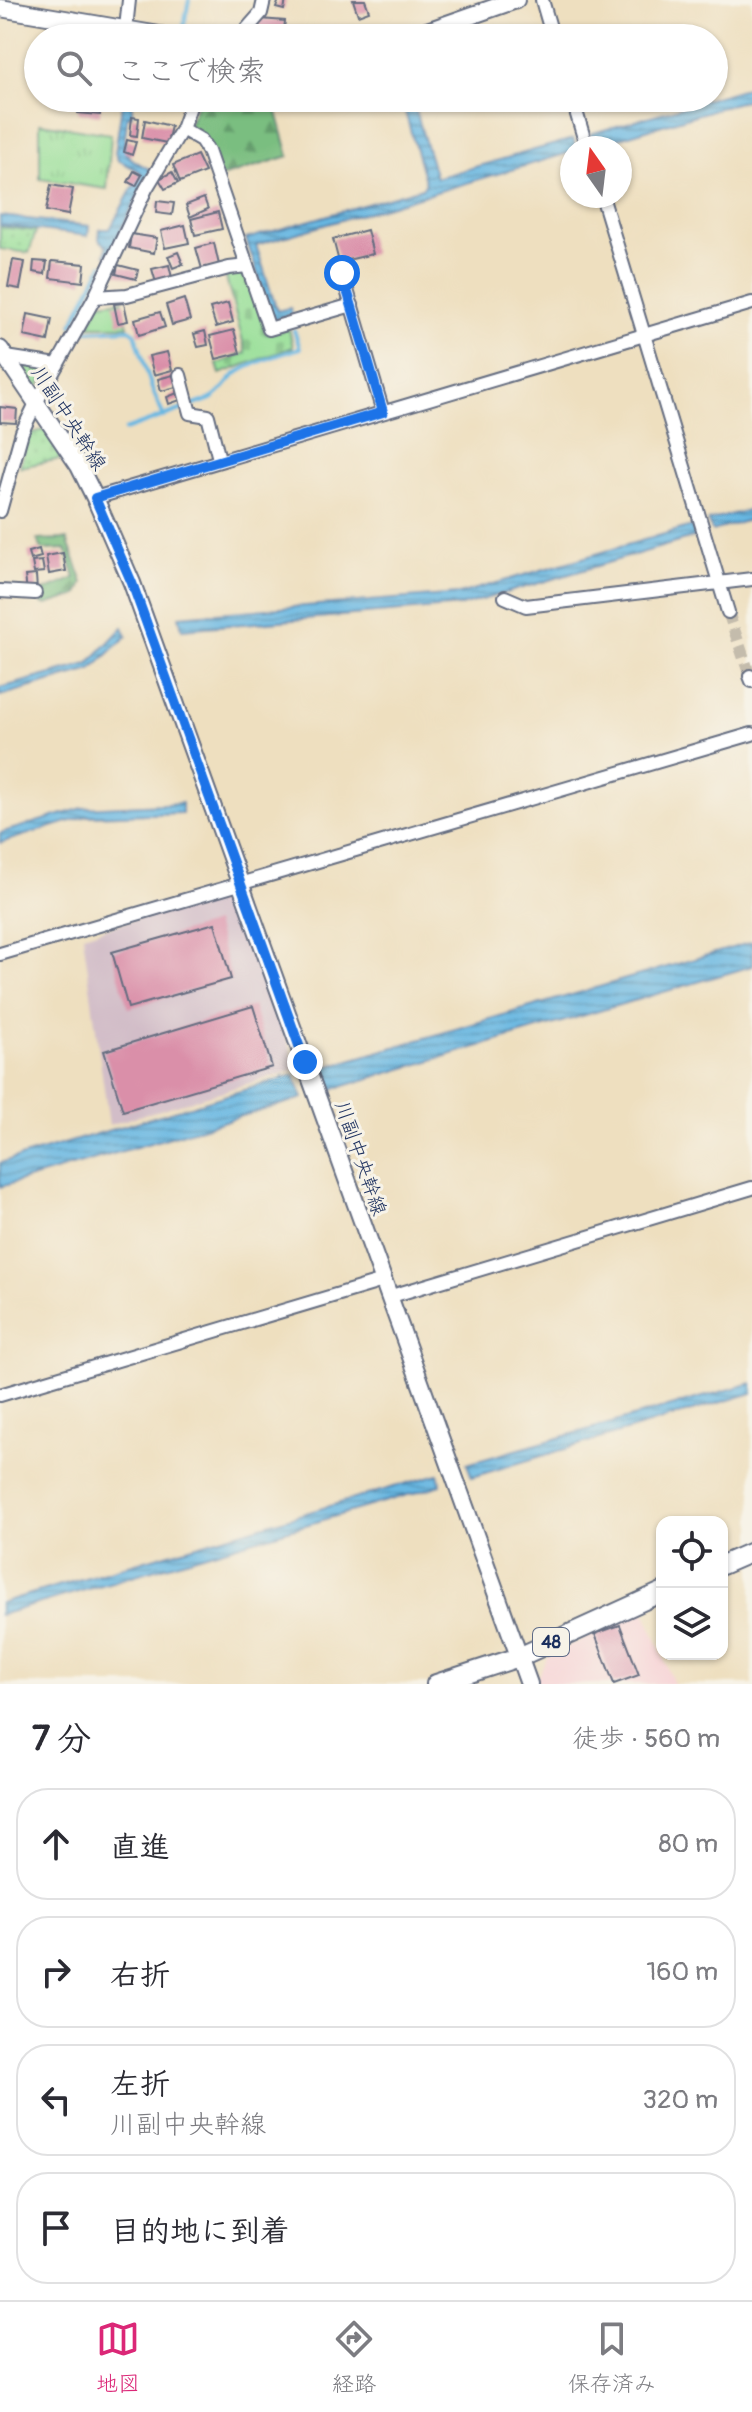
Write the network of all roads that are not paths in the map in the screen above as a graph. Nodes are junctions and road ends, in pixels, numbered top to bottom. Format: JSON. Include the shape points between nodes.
{"nodes":[{"id":1,"x":129,"y":0,"type":"edge"},
{"id":2,"x":264,"y":0,"type":"edge"},
{"id":3,"x":516,"y":0,"type":"edge"},
{"id":4,"x":542,"y":0,"type":"edge"},
{"id":5,"x":0,"y":8,"type":"edge"},
{"id":6,"x":101,"y":24,"type":"edge"},
{"id":7,"x":126,"y":24,"type":"edge"},
{"id":8,"x":251,"y":24,"type":"edge"},
{"id":9,"x":447,"y":24,"type":"edge"},
{"id":10,"x":549,"y":24,"type":"edge"},
{"id":11,"x":188,"y":112,"type":"edge"},
{"id":12,"x":576,"y":112,"type":"edge"},
{"id":13,"x":182,"y":129,"type":"junction"},
{"id":14,"x":583,"y":136,"type":"edge"},
{"id":15,"x":606,"y":208,"type":"edge"},
{"id":16,"x":247,"y":266,"type":"junction"},
{"id":17,"x":342,"y":273,"type":"dead end"},
{"id":18,"x":95,"y":297,"type":"junction"},
{"id":19,"x":752,"y":303,"type":"edge"},
{"id":20,"x":352,"y":305,"type":"junction"},
{"id":21,"x":644,"y":334,"type":"junction"},
{"id":22,"x":2,"y":354,"type":"edge"},
{"id":23,"x":57,"y":365,"type":"junction"},
{"id":24,"x":180,"y":375,"type":"dead end"},
{"id":25,"x":37,"y":401,"type":"junction"},
{"id":26,"x":383,"y":412,"type":"junction"},
{"id":27,"x":219,"y":459,"type":"junction"},
{"id":28,"x":95,"y":498,"type":"junction"},
{"id":29,"x":0,"y":511,"type":"edge"},
{"id":30,"x":752,"y":579,"type":"edge"},
{"id":31,"x":719,"y":583,"type":"junction"},
{"id":32,"x":0,"y":591,"type":"edge"},
{"id":33,"x":35,"y":593,"type":"dead end"},
{"id":34,"x":505,"y":597,"type":"dead end"},
{"id":35,"x":728,"y":612,"type":"tunnel mouth"},
{"id":36,"x":752,"y":734,"type":"edge"},
{"id":37,"x":240,"y":884,"type":"junction"},
{"id":38,"x":0,"y":954,"type":"edge"},
{"id":39,"x":752,"y":1188,"type":"edge"},
{"id":40,"x":385,"y":1289,"type":"junction"},
{"id":41,"x":0,"y":1395,"type":"edge"},
{"id":42,"x":752,"y":1552,"type":"edge"},
{"id":43,"x":728,"y":1562,"type":"edge"},
{"id":44,"x":656,"y":1595,"type":"edge"},
{"id":45,"x":519,"y":1657,"type":"junction"},
{"id":46,"x":436,"y":1684,"type":"edge"},
{"id":47,"x":529,"y":1684,"type":"edge"}],
"edges":[{"from":1,"to":7,"type":"street"},
{"from":2,"to":8,"type":"street"},
{"from":3,"to":9,"type":"street"},
{"from":4,"to":10,"type":"street"},
{"from":5,"to":6,"type":"street"},
{"from":11,"to":13,"type":"street"},
{"from":12,"to":14,"type":"street"},
{"from":13,"to":16,"type":"street","via":[[208,151]]},
{"from":13,"to":18,"type":"street","via":[[146,189]]},
{"from":15,"to":21,"type":"street"},
{"from":16,"to":18,"type":"street","via":[[127,295]]},
{"from":16,"to":20,"type":"street","via":[[269,329]]},
{"from":17,"to":20,"type":"street"},
{"from":18,"to":23,"type":"street"},
{"from":19,"to":21,"type":"street"},
{"from":20,"to":26,"type":"street"},
{"from":21,"to":26,"type":"street"},
{"from":21,"to":31,"type":"street"},
{"from":22,"to":23,"type":"street"},
{"from":22,"to":25,"type":"street","name":"川副中央幹線"},
{"from":23,"to":25,"type":"street"},
{"from":24,"to":27,"type":"street","via":[[188,409],[208,416]]},
{"from":25,"to":28,"type":"street","name":"川副中央幹線"},
{"from":25,"to":29,"type":"street","via":[[22,432]]},
{"from":26,"to":27,"type":"street"},
{"from":27,"to":28,"type":"street"},
{"from":28,"to":37,"type":"street","name":"川副中央幹線","via":[[132,583]]},
{"from":30,"to":31,"type":"street"},
{"from":31,"to":34,"type":"street","via":[[526,606]]},
{"from":31,"to":35,"type":"street"},
{"from":32,"to":33,"type":"street"},
{"from":36,"to":37,"type":"street"},
{"from":37,"to":38,"type":"street"},
{"from":37,"to":40,"type":"street","name":"川副中央幹線"},
{"from":39,"to":40,"type":"street"},
{"from":40,"to":41,"type":"street"},
{"from":40,"to":45,"type":"street","name":"川副中央幹線"},
{"from":42,"to":43,"type":"main road"},
{"from":44,"to":45,"type":"main road","number":"48"},
{"from":45,"to":46,"type":"main road","number":"48"},
{"from":45,"to":47,"type":"street","name":"川副中央幹線"}]}
